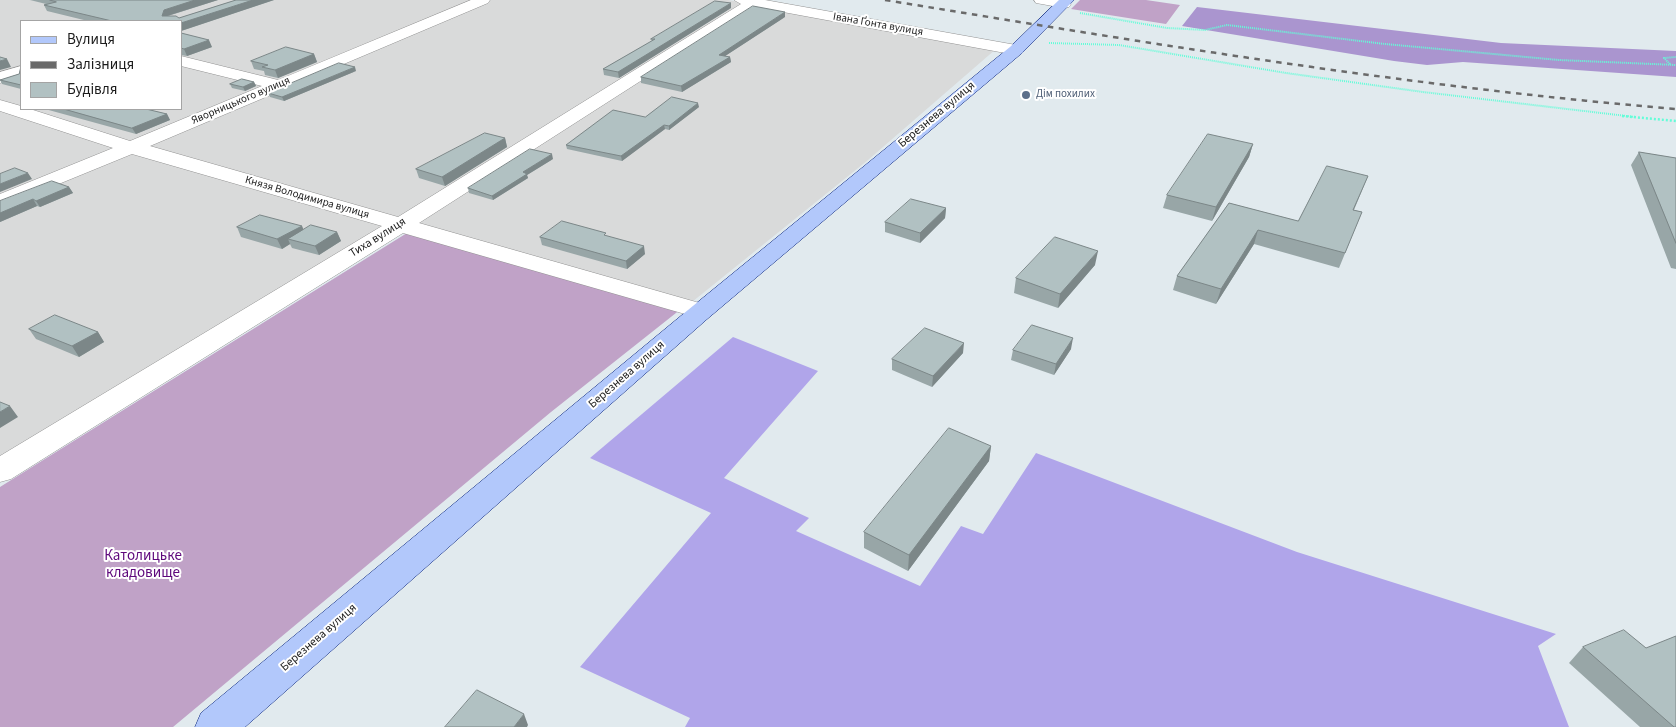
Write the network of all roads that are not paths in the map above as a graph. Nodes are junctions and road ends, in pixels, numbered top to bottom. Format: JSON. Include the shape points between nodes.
{"nodes":[{"id":1,"x":483,"y":0,"type":"edge"},
{"id":2,"x":1041,"y":0,"type":"edge"},
{"id":3,"x":747,"y":1,"type":"edge"},
{"id":4,"x":1063,"y":4,"type":"edge"},
{"id":5,"x":1020,"y":46,"type":"junction"},
{"id":6,"x":182,"y":61,"type":"edge"},
{"id":7,"x":20,"y":71,"type":"edge"},
{"id":8,"x":0,"y":78,"type":"edge"},
{"id":9,"x":279,"y":85,"type":"junction"},
{"id":10,"x":0,"y":105,"type":"edge"},
{"id":11,"x":130,"y":147,"type":"junction"},
{"id":12,"x":0,"y":202,"type":"edge"},
{"id":13,"x":400,"y":225,"type":"junction"},
{"id":14,"x":702,"y":311,"type":"junction"},
{"id":15,"x":0,"y":471,"type":"edge"},
{"id":16,"x":215,"y":727,"type":"edge"}],
"edges":[{"from":1,"to":9,"type":"street","name":"Яворницького вулиця"},
{"from":2,"to":4,"type":"street"},
{"from":3,"to":5,"type":"street","name":"Івана Ґонта вулиця"},
{"from":3,"to":13,"type":"street","name":"Тиха вулиця"},
{"from":4,"to":5,"type":"main road","name":"Березнева вулиця"},
{"from":5,"to":14,"type":"main road","name":"Березнева вулиця"},
{"from":6,"to":9,"type":"street"},
{"from":7,"to":8,"type":"street"},
{"from":9,"to":11,"type":"street","name":"Яворницького вулиця"},
{"from":10,"to":11,"type":"street","name":"Князя Володимира вулиця"},
{"from":11,"to":12,"type":"street","name":"Яворницького вулиця"},
{"from":11,"to":13,"type":"street","name":"Князя Володимира вулиця"},
{"from":13,"to":14,"type":"street","name":"Князя Володимира вулиця"},
{"from":13,"to":15,"type":"street","name":"Тиха вулиця"},
{"from":14,"to":16,"type":"main road","name":"Березнева вулиця"}]}
